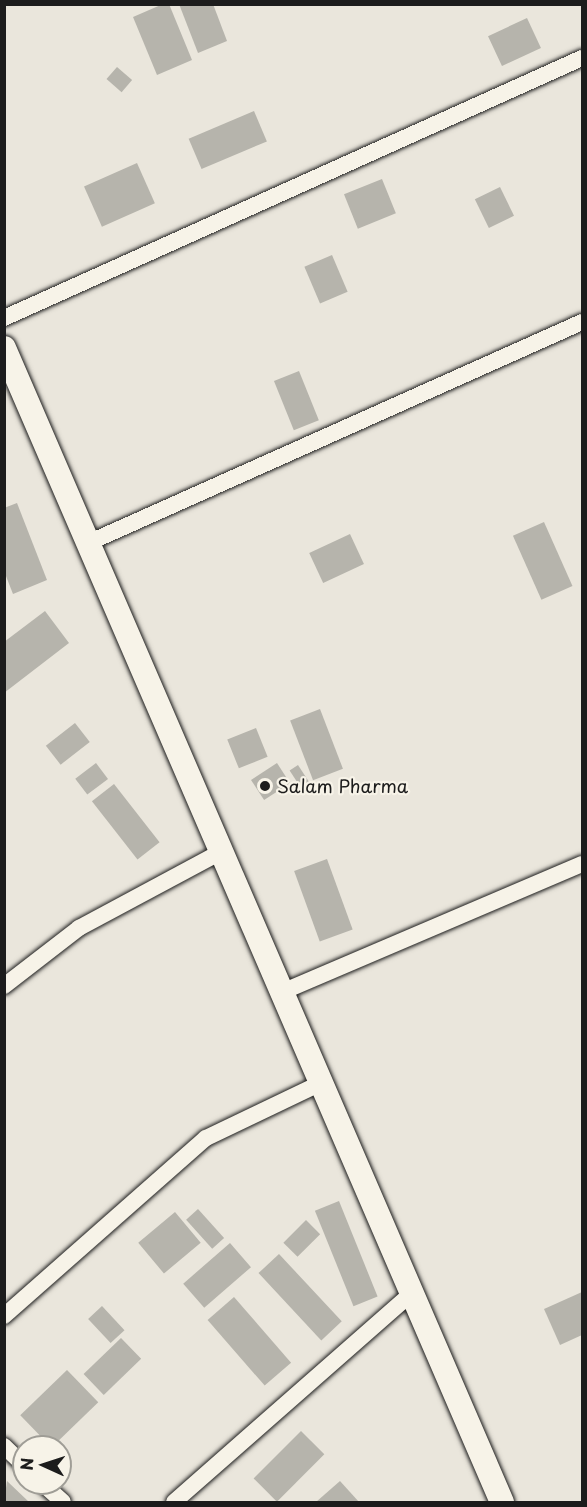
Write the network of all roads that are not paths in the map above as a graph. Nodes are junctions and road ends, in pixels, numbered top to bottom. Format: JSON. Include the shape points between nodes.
{"nodes":[{"id":1,"x":582,"y":58,"type":"edge"},
{"id":2,"x":4,"y":318,"type":"edge"},
{"id":3,"x":582,"y":322,"type":"edge"},
{"id":4,"x":4,"y":348,"type":"edge"},
{"id":5,"x":88,"y":543,"type":"junction"},
{"id":6,"x":221,"y":852,"type":"junction"},
{"id":7,"x":582,"y":864,"type":"edge"},
{"id":8,"x":4,"y":986,"type":"edge"},
{"id":9,"x":282,"y":992,"type":"junction"},
{"id":10,"x":321,"y":1083,"type":"junction"},
{"id":11,"x":411,"y":1293,"type":"junction"},
{"id":12,"x":4,"y":1316,"type":"edge"},
{"id":13,"x":174,"y":1503,"type":"edge"},
{"id":14,"x":502,"y":1503,"type":"edge"}],
"edges":[{"from":1,"to":2,"type":"street"},
{"from":3,"to":5,"type":"street"},
{"from":4,"to":5,"type":"street"},
{"from":5,"to":6,"type":"street"},
{"from":6,"to":8,"type":"street","via":[[79,928]]},
{"from":6,"to":9,"type":"street"},
{"from":7,"to":9,"type":"street"},
{"from":9,"to":10,"type":"street"},
{"from":10,"to":11,"type":"street"},
{"from":10,"to":12,"type":"street","via":[[206,1138]]},
{"from":11,"to":13,"type":"street"},
{"from":11,"to":14,"type":"street"}]}
